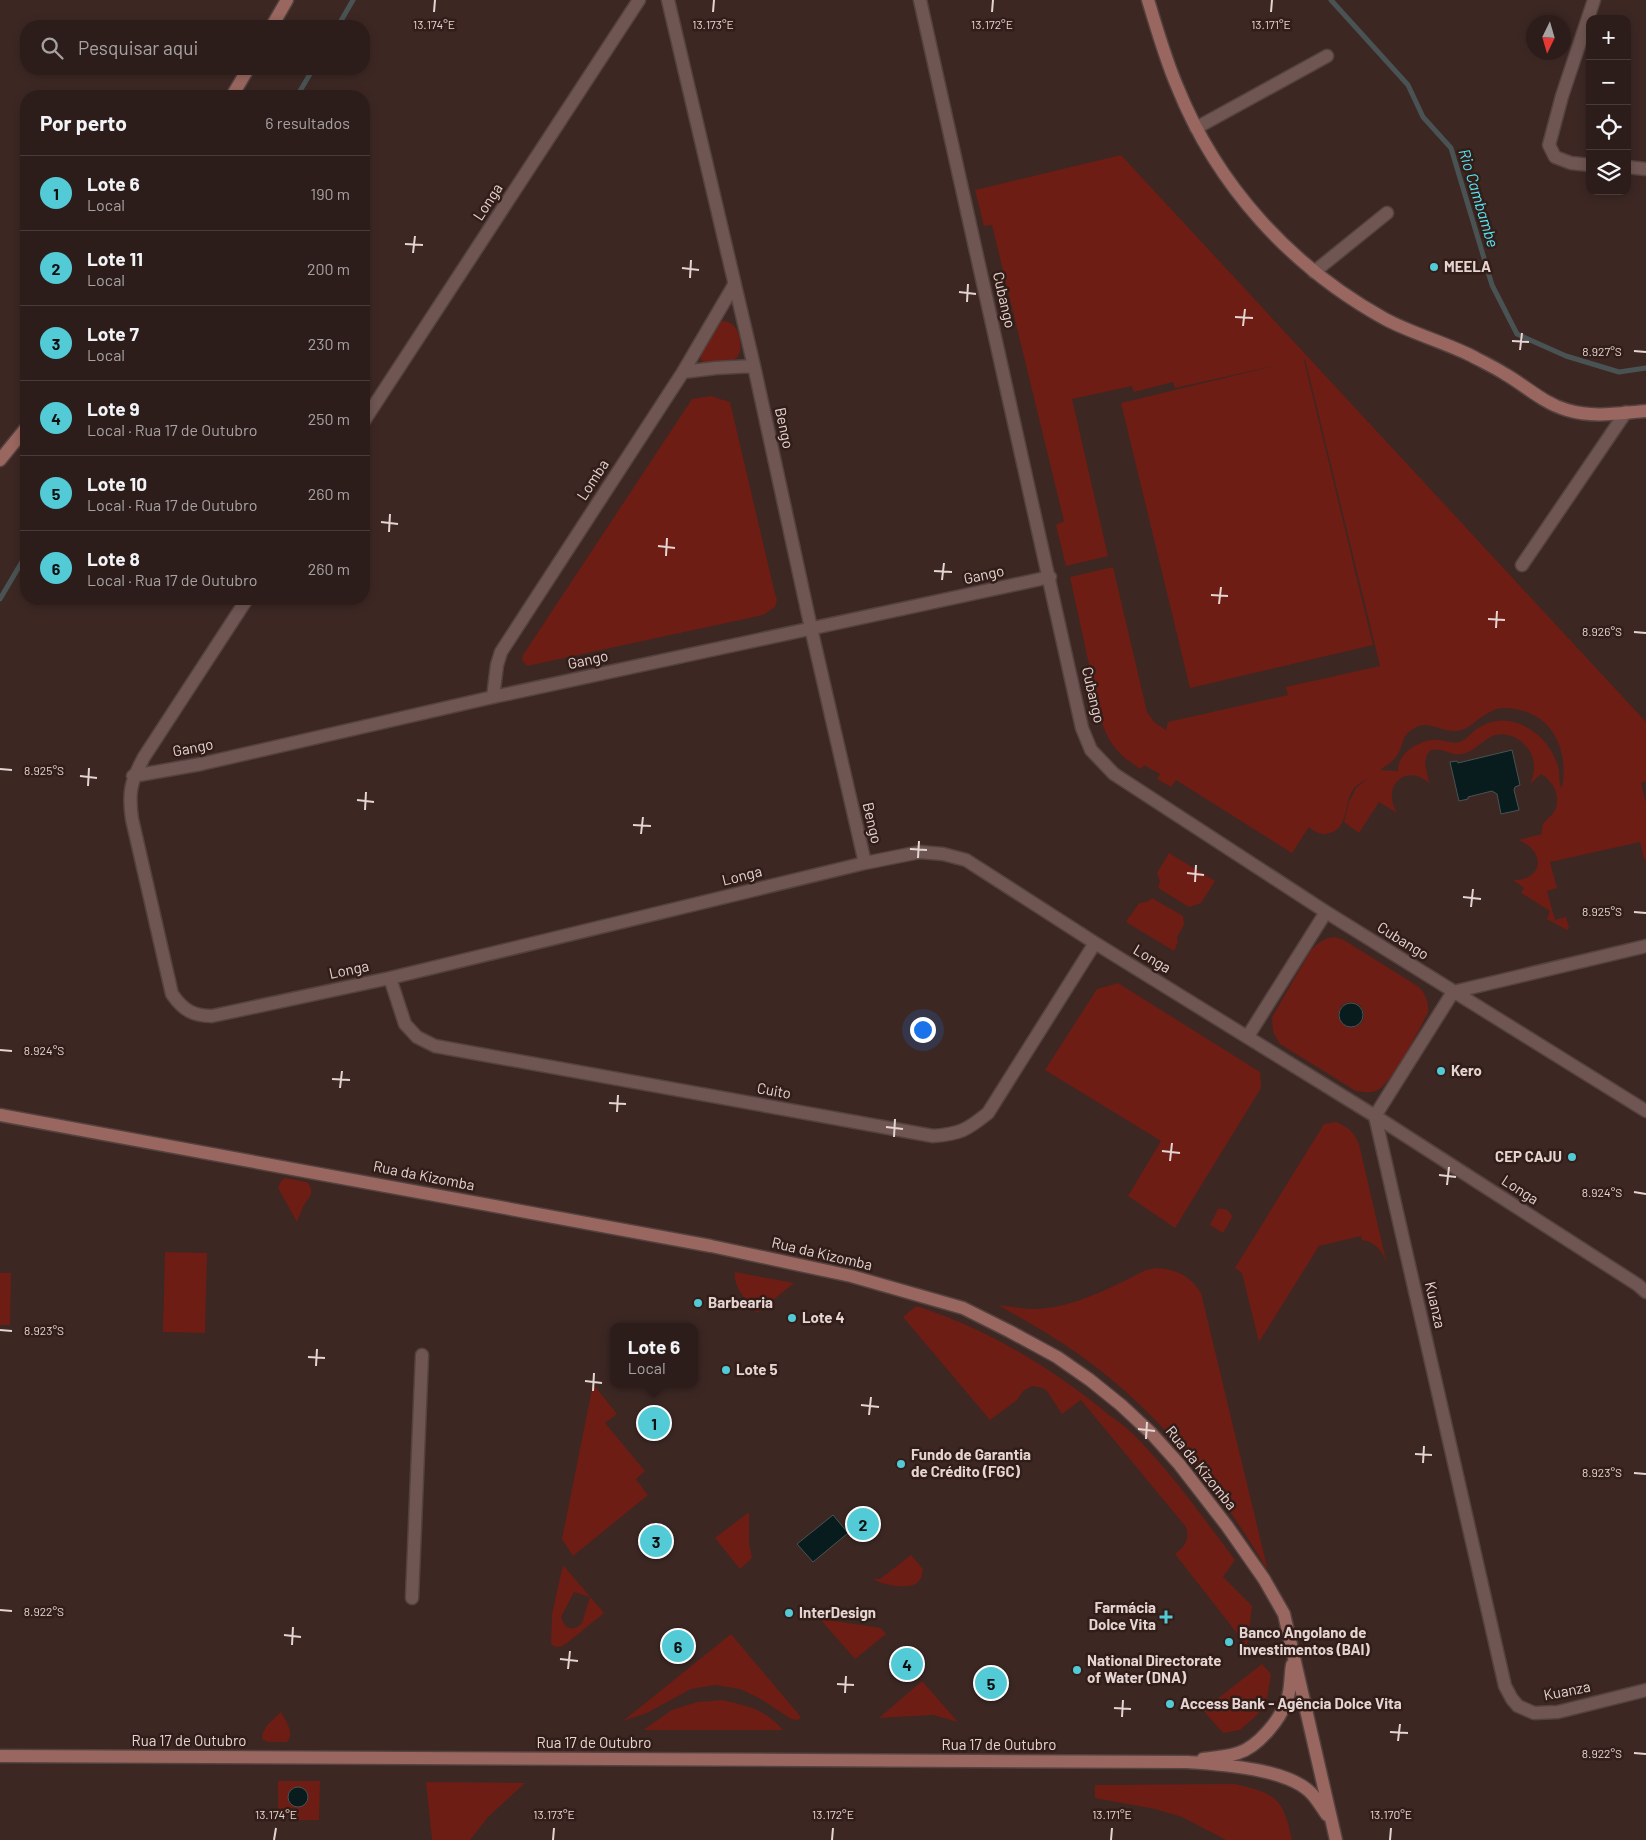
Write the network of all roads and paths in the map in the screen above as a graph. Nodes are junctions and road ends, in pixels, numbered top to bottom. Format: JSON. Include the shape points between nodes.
{"nodes":[{"id":1,"x":287,"y":0,"type":"edge"},
{"id":2,"x":639,"y":0,"type":"edge"},
{"id":3,"x":668,"y":0,"type":"edge"},
{"id":4,"x":920,"y":0,"type":"edge"},
{"id":5,"x":1148,"y":0,"type":"edge"},
{"id":6,"x":1594,"y":0,"type":"edge"},
{"id":7,"x":275,"y":20,"type":"edge"},
{"id":8,"x":1327,"y":56,"type":"dead end"},
{"id":9,"x":244,"y":75,"type":"edge"},
{"id":10,"x":236,"y":90,"type":"edge"},
{"id":11,"x":1196,"y":128,"type":"junction"},
{"id":12,"x":1586,"y":165,"type":"edge"},
{"id":13,"x":1631,"y":167,"type":"edge"},
{"id":14,"x":1646,"y":169,"type":"edge"},
{"id":15,"x":1387,"y":213,"type":"dead end"},
{"id":16,"x":1314,"y":272,"type":"junction"},
{"id":17,"x":734,"y":285,"type":"junction"},
{"id":18,"x":754,"y":366,"type":"junction"},
{"id":19,"x":683,"y":372,"type":"junction"},
{"id":20,"x":1646,"y":411,"type":"edge"},
{"id":21,"x":370,"y":412,"type":"edge"},
{"id":22,"x":1626,"y":412,"type":"junction"},
{"id":23,"x":20,"y":435,"type":"edge"},
{"id":24,"x":0,"y":460,"type":"edge"},
{"id":25,"x":1522,"y":565,"type":"dead end"},
{"id":26,"x":1050,"y":577,"type":"junction"},
{"id":27,"x":244,"y":605,"type":"edge"},
{"id":28,"x":811,"y":628,"type":"junction"},
{"id":29,"x":493,"y":697,"type":"junction"},
{"id":30,"x":133,"y":776,"type":"junction"},
{"id":31,"x":865,"y":863,"type":"junction"},
{"id":32,"x":1326,"y":912,"type":"junction"},
{"id":33,"x":1095,"y":943,"type":"junction"},
{"id":34,"x":1646,"y":946,"type":"edge"},
{"id":35,"x":390,"y":978,"type":"junction"},
{"id":36,"x":1453,"y":992,"type":"junction"},
{"id":37,"x":1248,"y":1036,"type":"junction"},
{"id":38,"x":1646,"y":1111,"type":"edge"},
{"id":39,"x":0,"y":1115,"type":"edge"},
{"id":40,"x":1375,"y":1116,"type":"junction"},
{"id":41,"x":1646,"y":1292,"type":"edge"},
{"id":42,"x":422,"y":1354,"type":"dead end"},
{"id":43,"x":412,"y":1598,"type":"dead end"},
{"id":44,"x":1293,"y":1657,"type":"junction"},
{"id":45,"x":1646,"y":1690,"type":"edge"},
{"id":46,"x":0,"y":1756,"type":"edge"},
{"id":47,"x":1188,"y":1762,"type":"junction"},
{"id":48,"x":1331,"y":1821,"type":"junction"},
{"id":49,"x":1336,"y":1840,"type":"edge"}],
"edges":[{"from":1,"to":7,"type":"main road"},
{"from":2,"to":21,"type":"street","name":"Longa"},
{"from":3,"to":17,"type":"street","name":"Bengo"},
{"from":4,"to":26,"type":"street","name":"Cubango"},
{"from":5,"to":11,"type":"main road","via":[[1176,86]]},
{"from":6,"to":12,"type":"street","via":[[1548,145],[1554,157]]},
{"from":8,"to":11,"type":"street"},
{"from":9,"to":10,"type":"main road"},
{"from":11,"to":16,"type":"main road","via":[[1250,208],[1284,246]]},
{"from":13,"to":14,"type":"street"},
{"from":15,"to":16,"type":"street"},
{"from":16,"to":22,"type":"main road","via":[[1387,320],[1480,360],[1545,401],[1586,414]]},
{"from":17,"to":18,"type":"street","name":"Bengo"},
{"from":17,"to":19,"type":"street","name":"Lomba"},
{"from":18,"to":19,"type":"street"},
{"from":18,"to":28,"type":"street","name":"Bengo"},
{"from":19,"to":29,"type":"street","name":"Lomba","via":[[501,652]]},
{"from":20,"to":22,"type":"main road"},
{"from":22,"to":25,"type":"street"},
{"from":23,"to":24,"type":"main road"},
{"from":26,"to":28,"type":"street","name":"Gango"},
{"from":26,"to":32,"type":"street","name":"Cubango","via":[[1082,728],[1090,750],[1114,774]]},
{"from":27,"to":30,"type":"street","name":"Longa"},
{"from":28,"to":29,"type":"street","name":"Gango"},
{"from":28,"to":31,"type":"street","name":"Bengo"},
{"from":29,"to":30,"type":"street","name":"Gango","via":[[201,764]]},
{"from":30,"to":35,"type":"street","name":"Longa","via":[[129,799],[132,819],[172,994],[178,1004],[199,1016],[212,1016]]},
{"from":31,"to":33,"type":"street","name":"Longa","via":[[920,852],[966,860]]},
{"from":31,"to":35,"type":"street","name":"Longa"},
{"from":32,"to":36,"type":"street","name":"Cubango"},
{"from":32,"to":37,"type":"street"},
{"from":33,"to":35,"type":"street","name":"Cuito","via":[[988,1113],[963,1131],[933,1136],[435,1046],[417,1038],[406,1024]]},
{"from":33,"to":37,"type":"street","name":"Longa"},
{"from":34,"to":36,"type":"street"},
{"from":36,"to":38,"type":"street","name":"Cubango"},
{"from":36,"to":40,"type":"street"},
{"from":37,"to":40,"type":"street","name":"Longa"},
{"from":39,"to":44,"type":"main road","name":"Rua da Kizomba","via":[[711,1246],[851,1276],[963,1308],[1057,1357],[1121,1405],[1151,1433],[1227,1526],[1264,1579],[1284,1614]]},
{"from":40,"to":41,"type":"street","name":"Longa"},
{"from":40,"to":45,"type":"street","name":"Kuanza","via":[[1505,1686],[1518,1706],[1534,1713],[1558,1712]]},
{"from":42,"to":43,"type":"street"},
{"from":44,"to":47,"type":"main road","via":[[1287,1699],[1278,1720],[1252,1746],[1239,1753]]},
{"from":44,"to":48,"type":"main road","name":"Rua da Kizomba"},
{"from":46,"to":47,"type":"main road","name":"Rua 17 de Outubro"},
{"from":47,"to":48,"type":"main road","via":[[1248,1768],[1284,1777],[1311,1792]]},
{"from":48,"to":49,"type":"main road","name":"Rua da Kizomba"}]}
